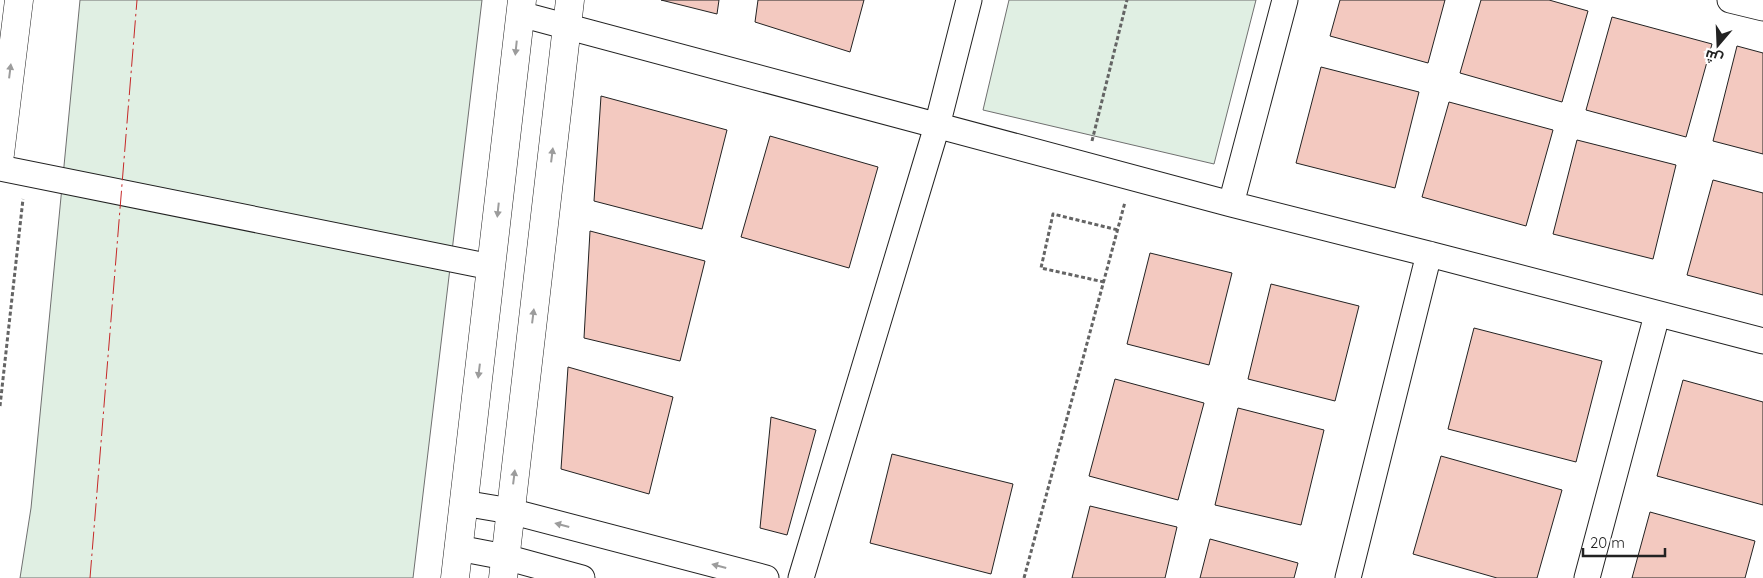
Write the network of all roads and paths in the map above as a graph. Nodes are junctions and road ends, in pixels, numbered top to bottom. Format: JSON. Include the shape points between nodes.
{"nodes":[{"id":1,"x":19,"y":0,"type":"edge"},
{"id":2,"x":969,"y":0,"type":"edge"},
{"id":3,"x":1127,"y":0,"type":"edge"},
{"id":4,"x":1285,"y":0,"type":"edge"},
{"id":5,"x":1730,"y":0,"type":"edge"},
{"id":6,"x":521,"y":7,"type":"edge"},
{"id":7,"x":1763,"y":8,"type":"edge"},
{"id":8,"x":569,"y":13,"type":"edge"},
{"id":9,"x":937,"y":126,"type":"junction"},
{"id":10,"x":0,"y":154,"type":"edge"},
{"id":11,"x":1085,"y":166,"type":"junction"},
{"id":12,"x":0,"y":168,"type":"edge"},
{"id":13,"x":26,"y":174,"type":"junction"},
{"id":14,"x":1132,"y":178,"type":"junction"},
{"id":15,"x":1231,"y":204,"type":"junction"},
{"id":16,"x":1118,"y":230,"type":"junction"},
{"id":17,"x":1429,"y":254,"type":"junction"},
{"id":18,"x":491,"y":267,"type":"junction"},
{"id":19,"x":1104,"y":282,"type":"junction"},
{"id":20,"x":1657,"y":315,"type":"junction"},
{"id":21,"x":1763,"y":341,"type":"edge"},
{"id":22,"x":0,"y":406,"type":"edge"},
{"id":23,"x":463,"y":503,"type":"junction"},
{"id":24,"x":510,"y":511,"type":"junction"},
{"id":25,"x":458,"y":548,"type":"junction"},
{"id":26,"x":504,"y":568,"type":"edge"},
{"id":27,"x":455,"y":578,"type":"edge"},
{"id":28,"x":582,"y":578,"type":"edge"},
{"id":29,"x":766,"y":578,"type":"edge"},
{"id":30,"x":801,"y":578,"type":"edge"},
{"id":31,"x":1024,"y":578,"type":"edge"},
{"id":32,"x":1348,"y":578,"type":"edge"},
{"id":33,"x":1587,"y":578,"type":"edge"}],
"edges":[{"from":10,"to":1,"type":"main road","one_way":true},
{"from":2,"to":9,"type":"street"},
{"from":3,"to":11,"type":"path"},
{"from":4,"to":15,"type":"street"},
{"from":5,"to":7,"type":"street"},
{"from":6,"to":8,"type":"street"},
{"from":6,"to":18,"type":"main road","one_way":true},
{"from":8,"to":9,"type":"street"},
{"from":24,"to":8,"type":"main road","one_way":true},
{"from":9,"to":11,"type":"street"},
{"from":9,"to":30,"type":"street"},
{"from":11,"to":14,"type":"street"},
{"from":12,"to":13,"type":"street"},
{"from":13,"to":18,"type":"street"},
{"from":13,"to":22,"type":"path"},
{"from":14,"to":15,"type":"street"},
{"from":14,"to":16,"type":"path"},
{"from":15,"to":17,"type":"street"},
{"from":16,"to":19,"type":"path"},
{"from":16,"to":19,"type":"path","via":[[1053,214],[1041,268]]},
{"from":17,"to":20,"type":"street"},
{"from":17,"to":32,"type":"street"},
{"from":18,"to":23,"type":"main road","one_way":true},
{"from":19,"to":31,"type":"path"},
{"from":20,"to":21,"type":"street"},
{"from":20,"to":33,"type":"street"},
{"from":23,"to":24,"type":"street"},
{"from":23,"to":25,"type":"main road"},
{"from":24,"to":26,"type":"main road"},
{"from":29,"to":24,"type":"street","one_way":true},
{"from":25,"to":26,"type":"street"},
{"from":25,"to":27,"type":"main road"},
{"from":26,"to":28,"type":"street"}]}
